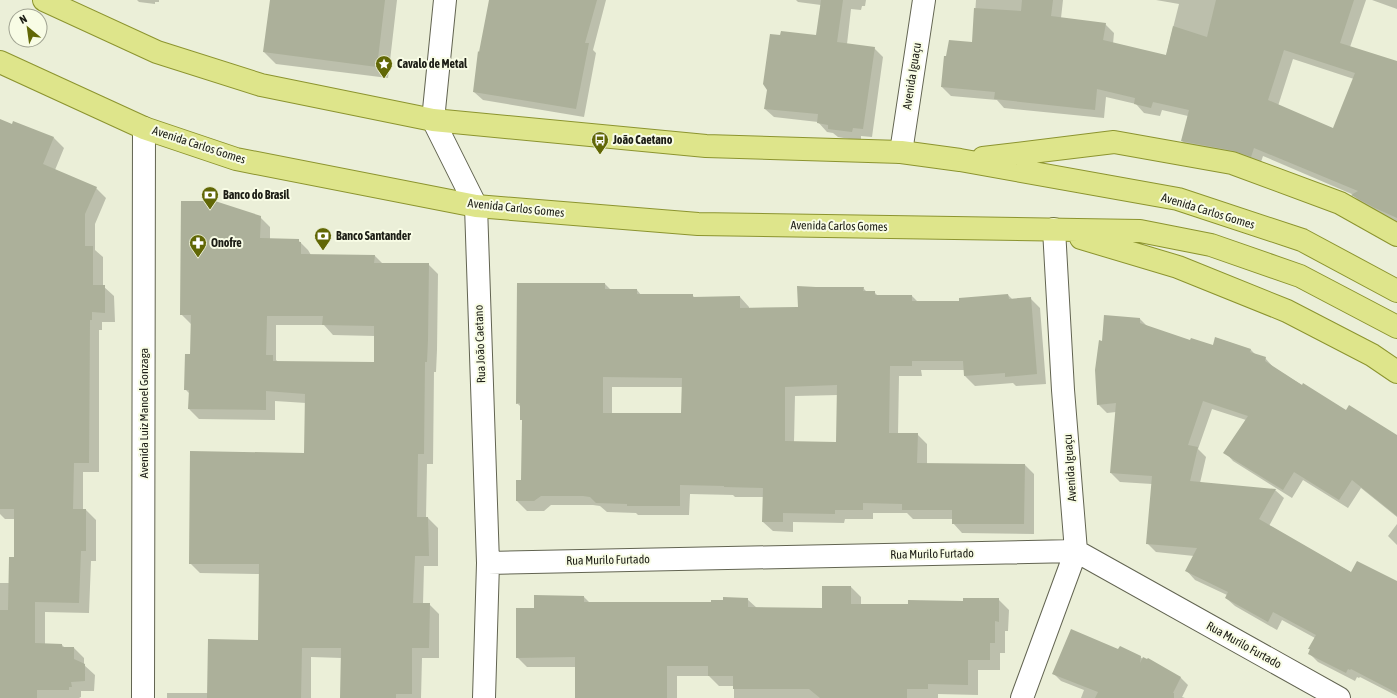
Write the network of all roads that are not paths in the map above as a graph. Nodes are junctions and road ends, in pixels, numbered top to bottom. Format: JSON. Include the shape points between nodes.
{"nodes":[{"id":1,"x":44,"y":0,"type":"edge"},
{"id":2,"x":444,"y":0,"type":"edge"},
{"id":3,"x":924,"y":0,"type":"edge"},
{"id":4,"x":0,"y":62,"type":"edge"},
{"id":5,"x":433,"y":120,"type":"junction"},
{"id":6,"x":144,"y":128,"type":"junction"},
{"id":7,"x":901,"y":152,"type":"junction"},
{"id":8,"x":960,"y":160,"type":"junction"},
{"id":9,"x":476,"y":206,"type":"junction"},
{"id":10,"x":1054,"y":230,"type":"junction"},
{"id":11,"x":1397,"y":235,"type":"edge"},
{"id":12,"x":1397,"y":291,"type":"edge"},
{"id":13,"x":1397,"y":328,"type":"edge"},
{"id":14,"x":1397,"y":372,"type":"edge"},
{"id":15,"x":1076,"y":551,"type":"junction"},
{"id":16,"x":488,"y":563,"type":"junction"},
{"id":17,"x":143,"y":698,"type":"edge"},
{"id":18,"x":484,"y":698,"type":"edge"},
{"id":19,"x":1022,"y":698,"type":"edge"},
{"id":20,"x":1339,"y":698,"type":"edge"}],
"edges":[{"from":1,"to":5,"type":"main road","name":"Avenida Carlos Gomes","via":[[157,52],[261,85]]},
{"from":2,"to":5,"type":"street"},
{"from":3,"to":7,"type":"street","name":"Avenida Iguaçu"},
{"from":4,"to":6,"type":"main road","name":"Avenida Carlos Gomes"},
{"from":5,"to":7,"type":"main road","name":"Avenida Carlos Gomes","via":[[706,146]]},
{"from":5,"to":9,"type":"street","name":"Rua João Caetano"},
{"from":6,"to":9,"type":"main road","name":"Avenida Carlos Gomes","via":[[236,159]]},
{"from":6,"to":17,"type":"street","name":"Avenida Luiz Manoel Gonzaga"},
{"from":7,"to":8,"type":"main road","name":"Avenida Carlos Gomes"},
{"from":8,"to":11,"type":"main road","name":"Avenida Carlos Gomes","via":[[1114,142],[1232,163],[1340,202]]},
{"from":8,"to":12,"type":"main road","name":"Avenida Carlos Gomes","via":[[1178,199],[1302,240]]},
{"from":9,"to":10,"type":"main road","name":"Avenida Carlos Gomes","via":[[698,224]]},
{"from":9,"to":16,"type":"street","name":"Rua João Caetano"},
{"from":10,"to":13,"type":"main road","name":"Avenida Carlos Gomes","via":[[1140,231],[1212,245],[1300,276]]},
{"from":10,"to":14,"type":"main road","name":"Avenida Carlos Gomes","via":[[1178,267],[1287,311],[1372,355]]},
{"from":10,"to":15,"type":"street","name":"Avenida Iguaçu"},
{"from":15,"to":16,"type":"street","name":"Rua Murilo Furtado"},
{"from":15,"to":19,"type":"street","name":"Avenida Iguaçu"},
{"from":15,"to":20,"type":"street","name":"Rua Murilo Furtado"},
{"from":16,"to":18,"type":"street","name":"Rua João Caetano"}]}
